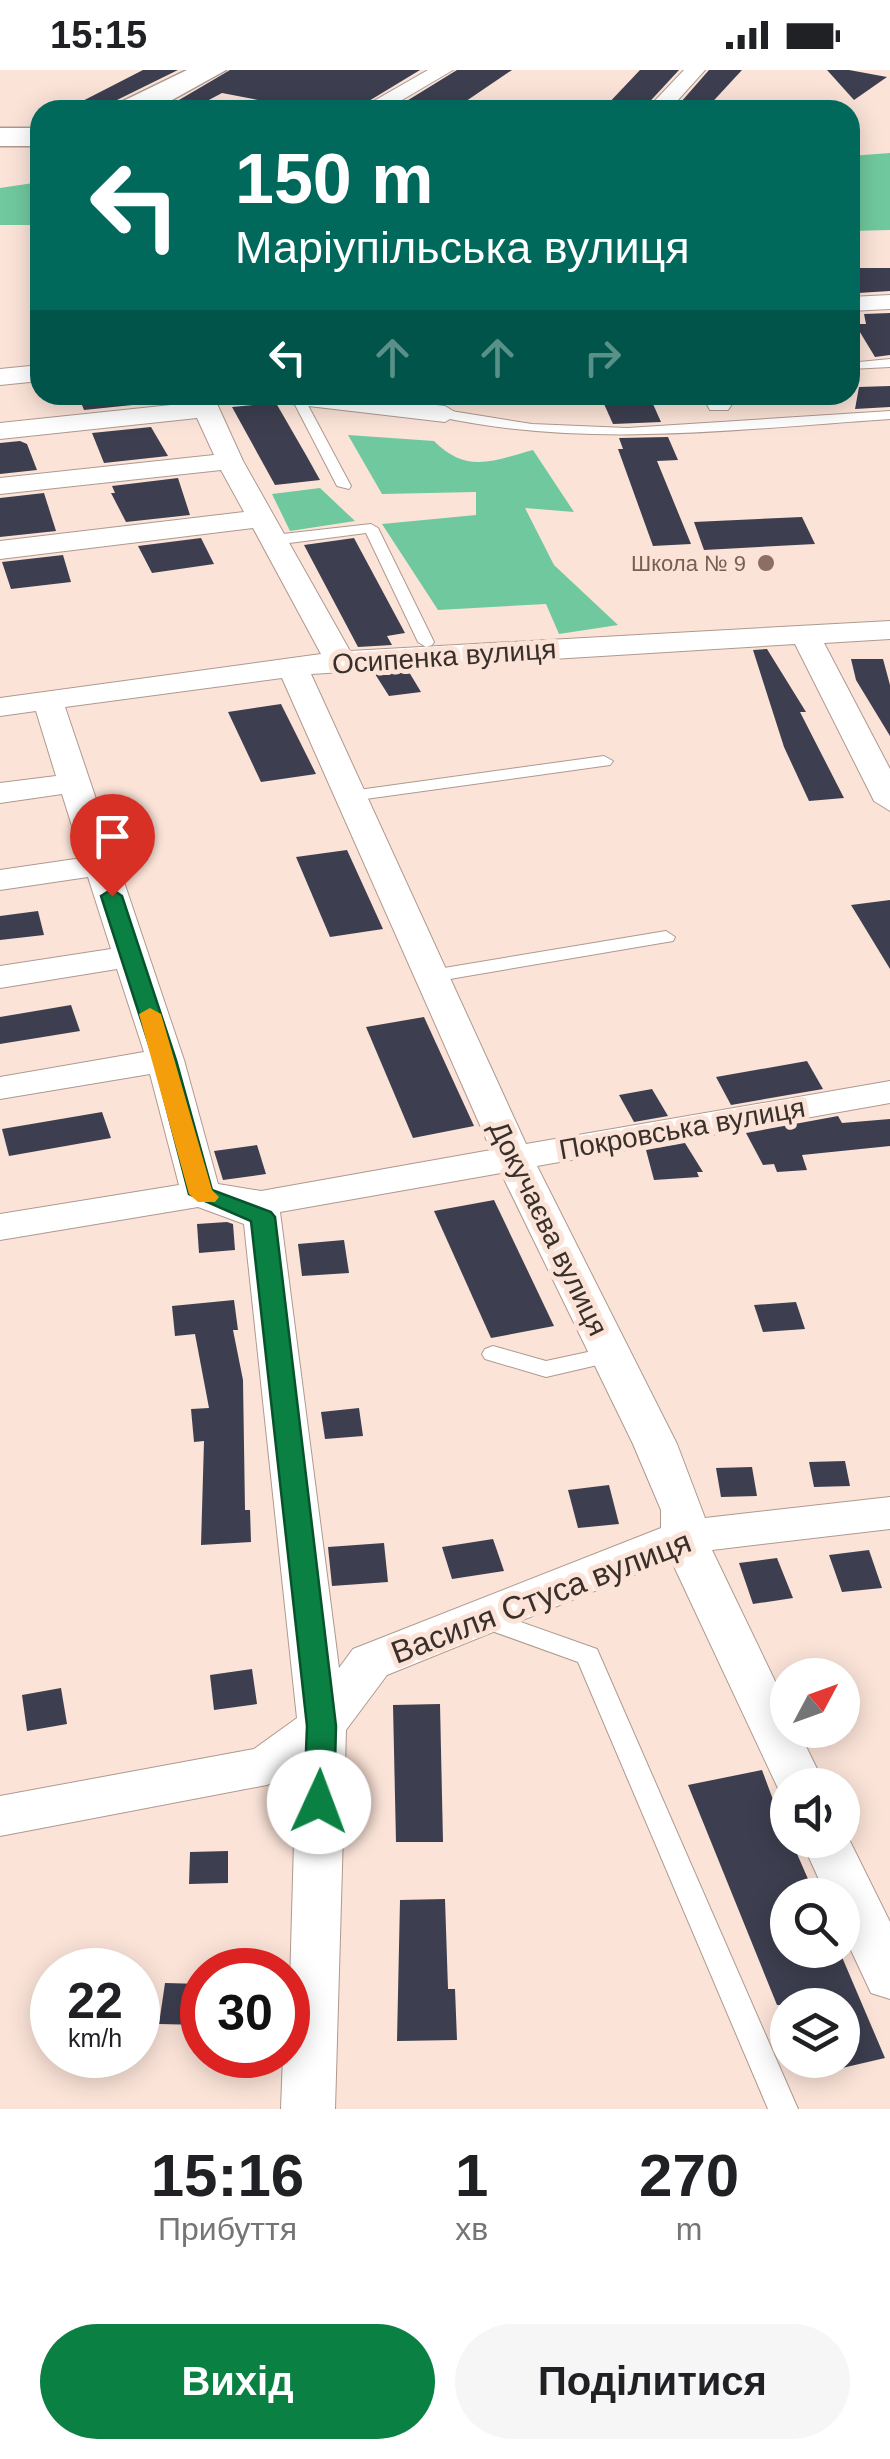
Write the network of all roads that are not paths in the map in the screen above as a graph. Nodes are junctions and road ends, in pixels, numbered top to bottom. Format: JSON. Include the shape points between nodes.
{"nodes":[{"id":1,"x":211,"y":70,"type":"edge"},
{"id":2,"x":442,"y":70,"type":"edge"},
{"id":3,"x":695,"y":70,"type":"edge"},
{"id":4,"x":150,"y":100,"type":"edge"},
{"id":5,"x":387,"y":100,"type":"edge"},
{"id":6,"x":666,"y":100,"type":"edge"},
{"id":7,"x":0,"y":137,"type":"edge"},
{"id":8,"x":30,"y":137,"type":"edge"},
{"id":9,"x":890,"y":302,"type":"edge"},
{"id":10,"x":860,"y":304,"type":"edge"},
{"id":11,"x":890,"y":363,"type":"edge"},
{"id":12,"x":860,"y":366,"type":"edge"},
{"id":13,"x":182,"y":405,"type":"edge"},
{"id":14,"x":203,"y":405,"type":"edge"},
{"id":15,"x":294,"y":405,"type":"edge"},
{"id":16,"x":367,"y":405,"type":"edge"},
{"id":17,"x":445,"y":414,"type":"joint"},
{"id":18,"x":890,"y":415,"type":"edge"},
{"id":19,"x":0,"y":432,"type":"edge"},
{"id":20,"x":230,"y":461,"type":"junction"},
{"id":21,"x":0,"y":486,"type":"edge"},
{"id":22,"x":344,"y":486,"type":"dead end"},
{"id":23,"x":269,"y":529,"type":"junction"},
{"id":24,"x":0,"y":550,"type":"edge"},
{"id":25,"x":890,"y":630,"type":"edge"},
{"id":26,"x":805,"y":634,"type":"junction"},
{"id":27,"x":426,"y":642,"type":"dead end"},
{"id":28,"x":340,"y":661,"type":"junction"},
{"id":29,"x":294,"y":670,"type":"junction"},
{"id":30,"x":48,"y":702,"type":"junction"},
{"id":31,"x":0,"y":707,"type":"edge"},
{"id":32,"x":604,"y":761,"type":"dead end"},
{"id":33,"x":75,"y":783,"type":"junction"},
{"id":34,"x":0,"y":793,"type":"edge"},
{"id":35,"x":351,"y":796,"type":"junction"},
{"id":36,"x":890,"y":801,"type":"edge"},
{"id":37,"x":102,"y":865,"type":"junction"},
{"id":38,"x":0,"y":880,"type":"edge"},
{"id":39,"x":666,"y":936,"type":"dead end"},
{"id":40,"x":131,"y":956,"type":"junction"},
{"id":41,"x":432,"y":976,"type":"junction"},
{"id":42,"x":0,"y":977,"type":"edge"},
{"id":43,"x":165,"y":1060,"type":"junction"},
{"id":44,"x":0,"y":1088,"type":"edge"},
{"id":45,"x":890,"y":1092,"type":"edge"},
{"id":46,"x":513,"y":1157,"type":"junction"},
{"id":47,"x":201,"y":1194,"type":"junction"},
{"id":48,"x":0,"y":1227,"type":"edge"},
{"id":49,"x":492,"y":1354,"type":"dead end"},
{"id":50,"x":611,"y":1355,"type":"junction"},
{"id":51,"x":890,"y":1512,"type":"edge"},
{"id":52,"x":683,"y":1538,"type":"junction"},
{"id":53,"x":482,"y":1617,"type":"junction"},
{"id":54,"x":322,"y":1726,"type":"junction"},
{"id":55,"x":792,"y":1768,"type":"edge"},
{"id":56,"x":0,"y":1816,"type":"edge"},
{"id":57,"x":834,"y":1858,"type":"edge"},
{"id":58,"x":890,"y":1976,"type":"edge"},
{"id":59,"x":308,"y":2109,"type":"edge"},
{"id":60,"x":783,"y":2109,"type":"edge"}],
"edges":[{"from":1,"to":4,"type":"street"},
{"from":2,"to":5,"type":"street"},
{"from":3,"to":6,"type":"street"},
{"from":7,"to":8,"type":"street"},
{"from":9,"to":10,"type":"street"},
{"from":11,"to":12,"type":"lane"},
{"from":13,"to":19,"type":"street"},
{"from":14,"to":20,"type":"street"},
{"from":15,"to":22,"type":"lane"},
{"from":16,"to":17,"type":"street"},
{"from":17,"to":18,"type":"lane","via":[[532,428],[627,432]]},
{"from":20,"to":21,"type":"street"},
{"from":20,"to":23,"type":"street"},
{"from":23,"to":24,"type":"street"},
{"from":23,"to":27,"type":"lane","via":[[370,528]]},
{"from":23,"to":28,"type":"street"},
{"from":25,"to":26,"type":"street","name":"Осипенка вулиця"},
{"from":26,"to":28,"type":"street","name":"Осипенка вулиця"},
{"from":26,"to":36,"type":"street"},
{"from":28,"to":29,"type":"street","name":"Осипенка вулиця"},
{"from":29,"to":30,"type":"street","name":"Осипенка вулиця"},
{"from":29,"to":35,"type":"street","name":"Докучаєва вулиця"},
{"from":30,"to":31,"type":"street","name":"Осипенка вулиця"},
{"from":30,"to":33,"type":"street"},
{"from":32,"to":35,"type":"lane"},
{"from":33,"to":34,"type":"street"},
{"from":33,"to":37,"type":"street"},
{"from":35,"to":41,"type":"street","name":"Докучаєва вулиця"},
{"from":37,"to":38,"type":"street"},
{"from":37,"to":40,"type":"street"},
{"from":39,"to":41,"type":"lane"},
{"from":40,"to":42,"type":"street"},
{"from":40,"to":43,"type":"street"},
{"from":41,"to":46,"type":"street","name":"Докучаєва вулиця"},
{"from":43,"to":44,"type":"street"},
{"from":43,"to":47,"type":"street"},
{"from":45,"to":46,"type":"street","name":"Покровська вулиця"},
{"from":46,"to":47,"type":"street","name":"Покровська вулиця","via":[[260,1204]]},
{"from":46,"to":50,"type":"street","name":"Докучаєва вулиця"},
{"from":47,"to":48,"type":"street","name":"Покровська вулиця"},
{"from":47,"to":54,"type":"street","via":[[262,1217]]},
{"from":49,"to":50,"type":"lane","via":[[546,1369]]},
{"from":50,"to":52,"type":"street","name":"Докучаєва вулиця","via":[[683,1510]]},
{"from":51,"to":52,"type":"street","name":"Василя Стуса вулиця"},
{"from":52,"to":53,"type":"street","name":"Василя Стуса вулиця"},
{"from":52,"to":55,"type":"street","name":"Докучаєва вулиця"},
{"from":53,"to":54,"type":"street","name":"Василя Стуса вулиця","via":[[370,1662]]},
{"from":53,"to":60,"type":"lane","via":[[588,1656]]},
{"from":54,"to":56,"type":"street","name":"Василя Стуса вулиця","via":[[267,1766]]},
{"from":54,"to":59,"type":"street"},
{"from":57,"to":58,"type":"street"}]}
